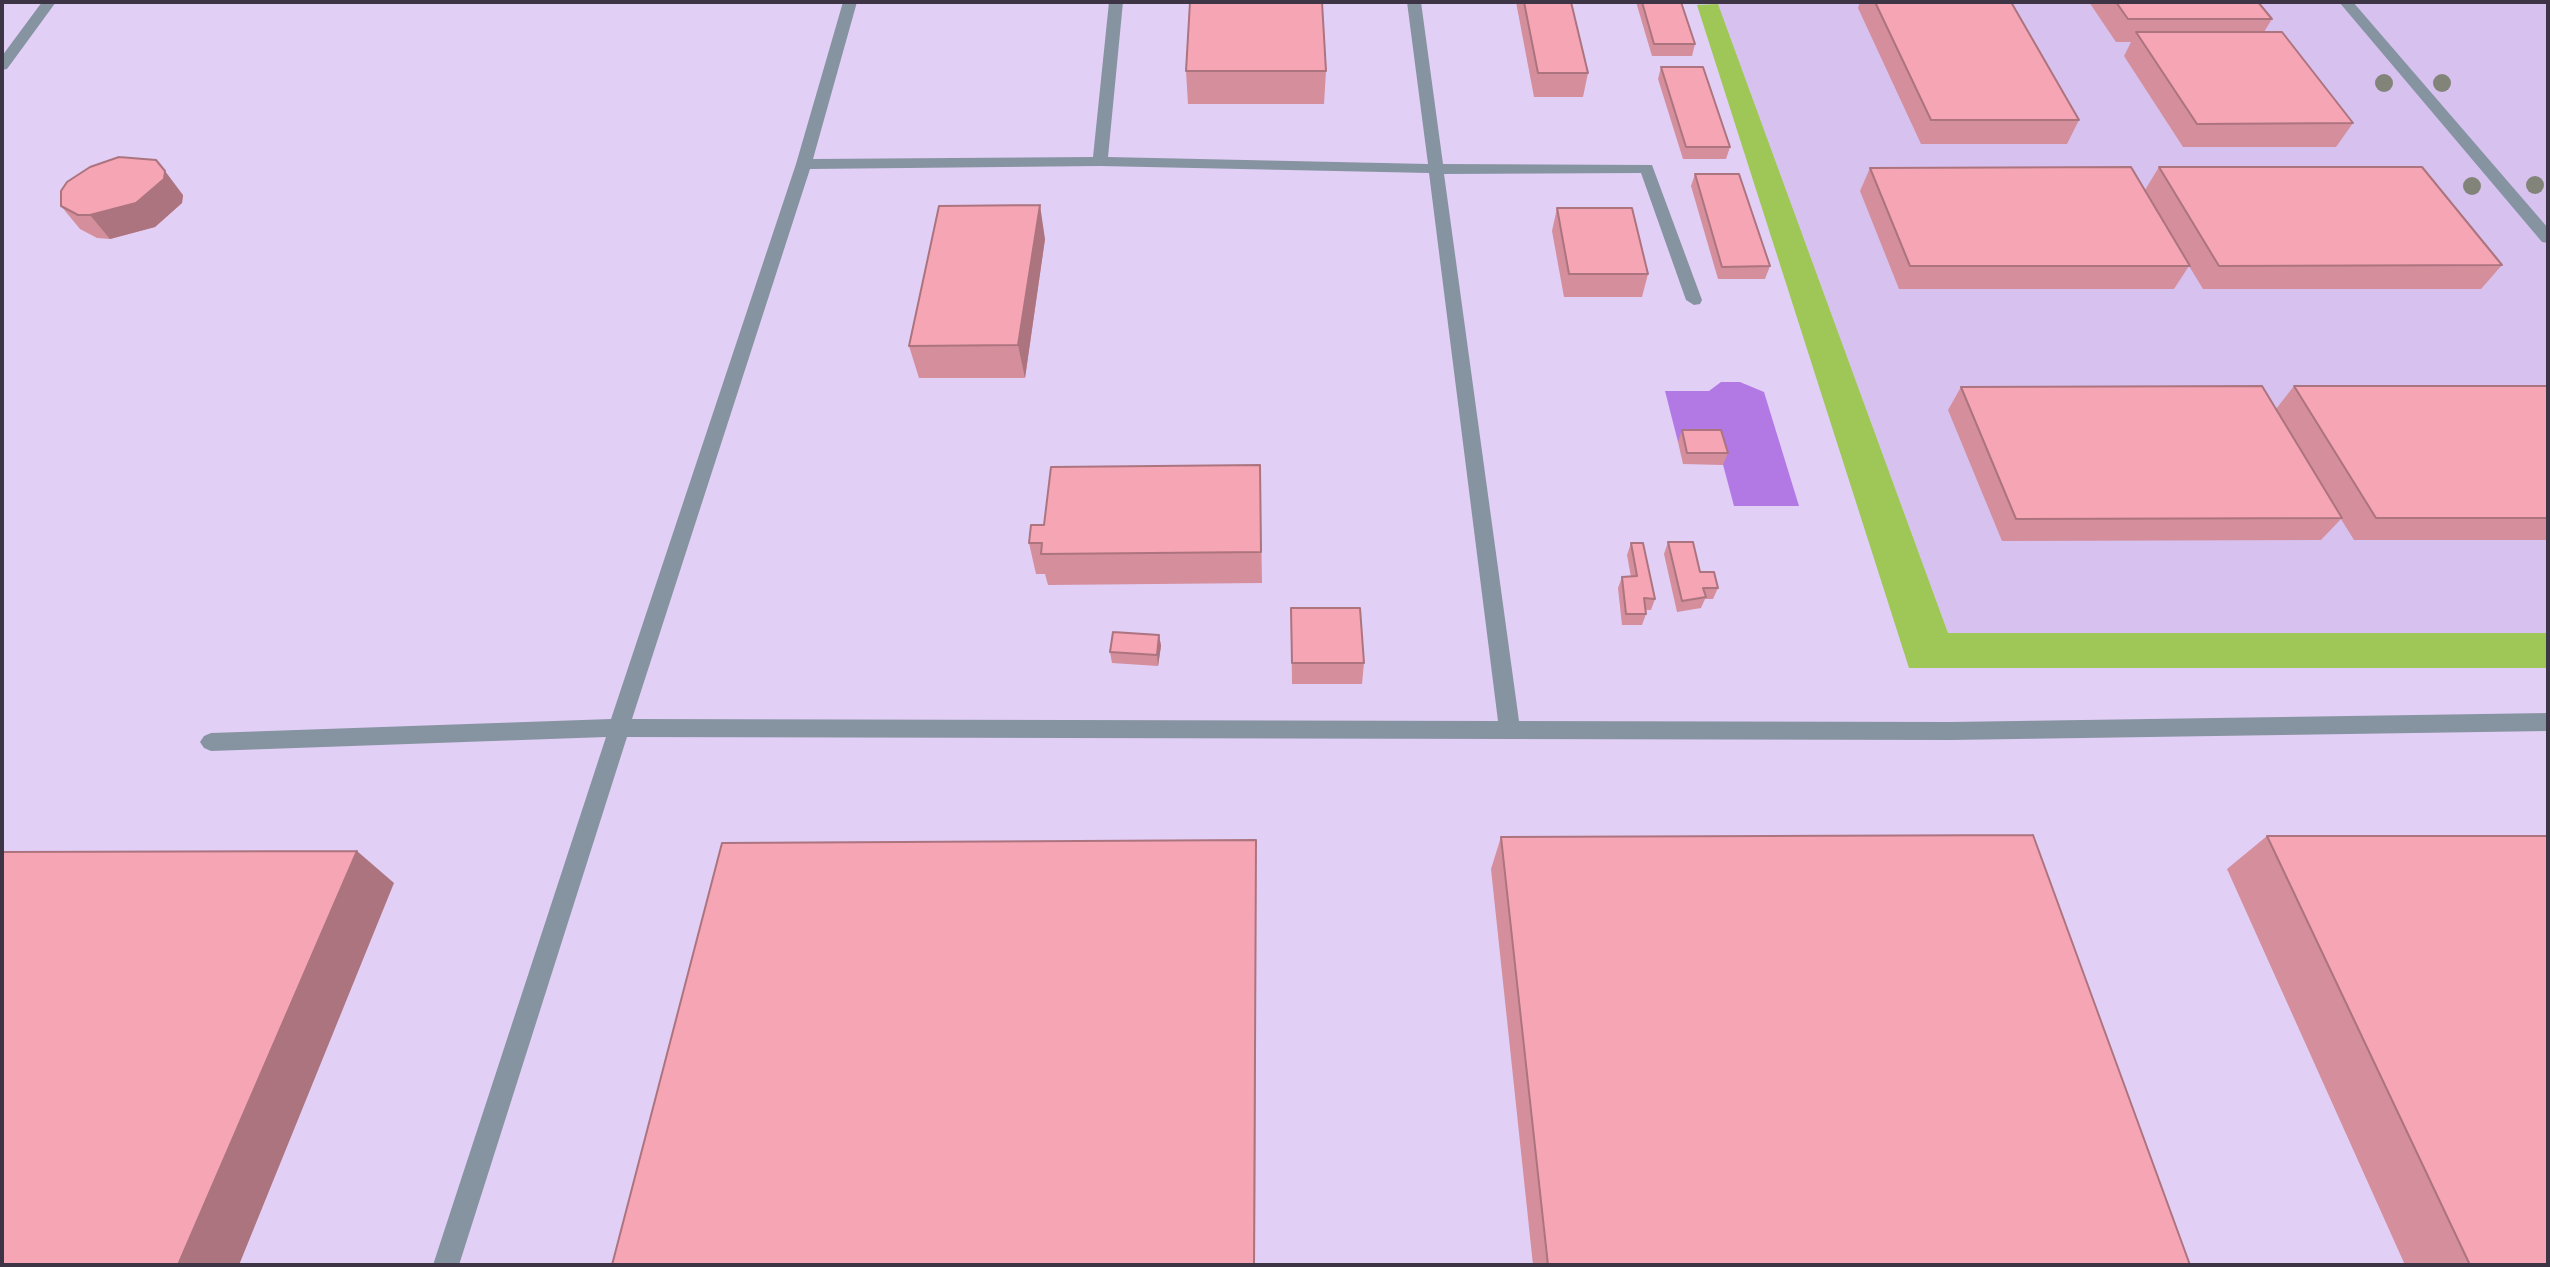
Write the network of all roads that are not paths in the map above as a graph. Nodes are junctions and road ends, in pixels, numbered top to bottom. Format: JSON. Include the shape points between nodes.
{"nodes":[{"id":1,"x":49,"y":2,"type":"edge"},
{"id":2,"x":850,"y":2,"type":"edge"},
{"id":3,"x":1116,"y":2,"type":"edge"},
{"id":4,"x":1414,"y":2,"type":"edge"},
{"id":5,"x":2346,"y":2,"type":"edge"},
{"id":6,"x":2,"y":66,"type":"edge"},
{"id":7,"x":1100,"y":161,"type":"junction"},
{"id":8,"x":804,"y":164,"type":"junction"},
{"id":9,"x":1435,"y":169,"type":"junction"},
{"id":10,"x":2548,"y":238,"type":"edge"},
{"id":11,"x":1694,"y":300,"type":"dead end"},
{"id":12,"x":2548,"y":722,"type":"edge"},
{"id":13,"x":619,"y":728,"type":"junction"},
{"id":14,"x":1510,"y":730,"type":"junction"},
{"id":15,"x":211,"y":742,"type":"dead end"},
{"id":16,"x":446,"y":1265,"type":"edge"}],
"edges":[{"from":1,"to":6,"type":"street"},
{"from":2,"to":8,"type":"street"},
{"from":3,"to":7,"type":"street"},
{"from":4,"to":9,"type":"street"},
{"from":5,"to":10,"type":"street"},
{"from":7,"to":8,"type":"street"},
{"from":7,"to":9,"type":"street"},
{"from":8,"to":13,"type":"street"},
{"from":9,"to":11,"type":"street","via":[[1647,168]]},
{"from":9,"to":14,"type":"street"},
{"from":12,"to":14,"type":"street","via":[[1950,731]]},
{"from":13,"to":14,"type":"street"},
{"from":13,"to":15,"type":"street"},
{"from":13,"to":16,"type":"street"}]}
